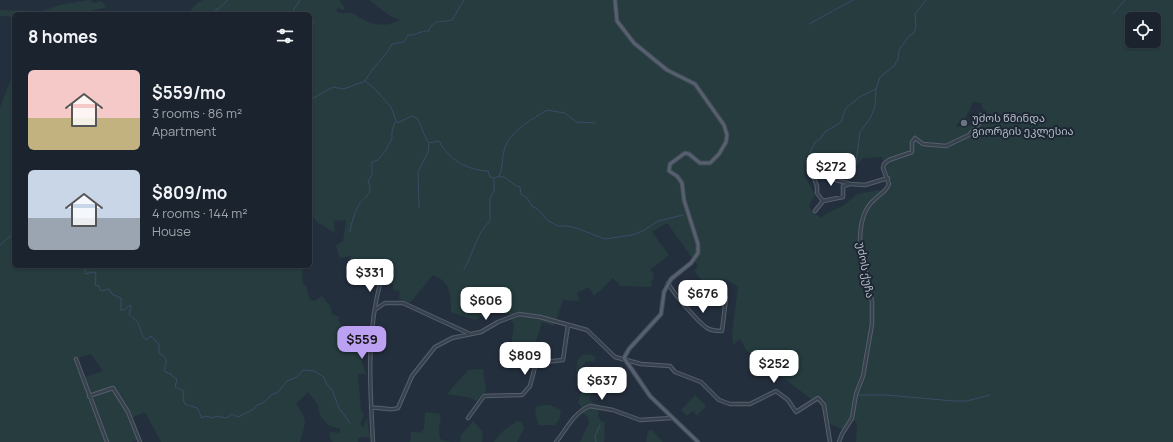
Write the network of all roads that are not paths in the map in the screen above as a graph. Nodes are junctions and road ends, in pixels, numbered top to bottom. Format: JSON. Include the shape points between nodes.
{"nodes":[{"id":1,"x":615,"y":0,"type":"edge"},
{"id":2,"x":982,"y":116,"type":"dead end"},
{"id":3,"x":888,"y":178,"type":"junction"},
{"id":4,"x":851,"y":184,"type":"junction"},
{"id":5,"x":823,"y":201,"type":"junction"},
{"id":6,"x":815,"y":211,"type":"dead end"},
{"id":7,"x":381,"y":280,"type":"dead end"},
{"id":8,"x":668,"y":283,"type":"junction"},
{"id":9,"x":726,"y":298,"type":"dead end"},
{"id":10,"x":375,"y":310,"type":"junction"},
{"id":11,"x":568,"y":325,"type":"junction"},
{"id":12,"x":470,"y":335,"type":"junction"},
{"id":13,"x":624,"y":358,"type":"junction"},
{"id":14,"x":76,"y":359,"type":"dead end"},
{"id":15,"x":89,"y":396,"type":"junction"},
{"id":16,"x":371,"y":408,"type":"junction"},
{"id":17,"x":468,"y":418,"type":"dead end"},
{"id":18,"x":672,"y":418,"type":"junction"},
{"id":19,"x":107,"y":442,"type":"edge"},
{"id":20,"x":140,"y":442,"type":"edge"},
{"id":21,"x":373,"y":442,"type":"edge"},
{"id":22,"x":556,"y":442,"type":"edge"},
{"id":23,"x":698,"y":442,"type":"edge"},
{"id":24,"x":830,"y":442,"type":"edge"},
{"id":25,"x":839,"y":442,"type":"edge"}],
"edges":[{"from":1,"to":8,"type":"main road","via":[[617,21],[634,43],[672,73],[698,87],[727,132],[721,151],[710,163],[700,163],[685,153],[674,159],[669,167],[669,171],[682,182],[684,200],[698,250],[693,261]]},
{"from":2,"to":3,"type":"street","name":"უძოს ქუჩა","via":[[981,122],[969,136],[948,145],[923,144],[915,138],[912,142],[912,152],[884,164]]},
{"from":3,"to":4,"type":"street","via":[[884,177],[875,183],[865,185]]},
{"from":3,"to":25,"type":"street","name":"უძოს ქუჩა","via":[[888,188],[867,207],[860,234],[872,302],[872,324],[863,376],[856,394],[852,418]]},
{"from":4,"to":5,"type":"street","via":[[843,186],[843,197]]},
{"from":4,"to":5,"type":"street","via":[[832,179],[810,162],[817,193]]},
{"from":5,"to":6,"type":"street"},
{"from":7,"to":10,"type":"street"},
{"from":8,"to":9,"type":"street","via":[[703,325],[715,332],[722,332]]},
{"from":8,"to":13,"type":"main road","via":[[661,314]]},
{"from":10,"to":12,"type":"street","via":[[385,303],[403,303]]},
{"from":10,"to":16,"type":"street","via":[[369,354]]},
{"from":11,"to":12,"type":"street","via":[[520,314]]},
{"from":11,"to":13,"type":"street","via":[[587,330],[611,354]]},
{"from":11,"to":17,"type":"street","via":[[563,360],[536,363],[530,386],[522,395],[484,396]]},
{"from":12,"to":16,"type":"street","via":[[452,338],[435,347],[412,376],[396,409]]},
{"from":13,"to":18,"type":"main road","via":[[650,396]]},
{"from":13,"to":24,"type":"street","via":[[641,364],[670,366],[675,372],[701,382],[719,400],[730,404],[750,404],[776,391],[788,400],[796,412],[818,398],[824,405]]},
{"from":14,"to":15,"type":"street"},
{"from":15,"to":19,"type":"street"},
{"from":15,"to":20,"type":"street","via":[[113,388],[128,412]]},
{"from":16,"to":21,"type":"street"},
{"from":18,"to":22,"type":"street","via":[[640,420],[614,410],[590,406],[575,414]]},
{"from":18,"to":23,"type":"main road"}]}
